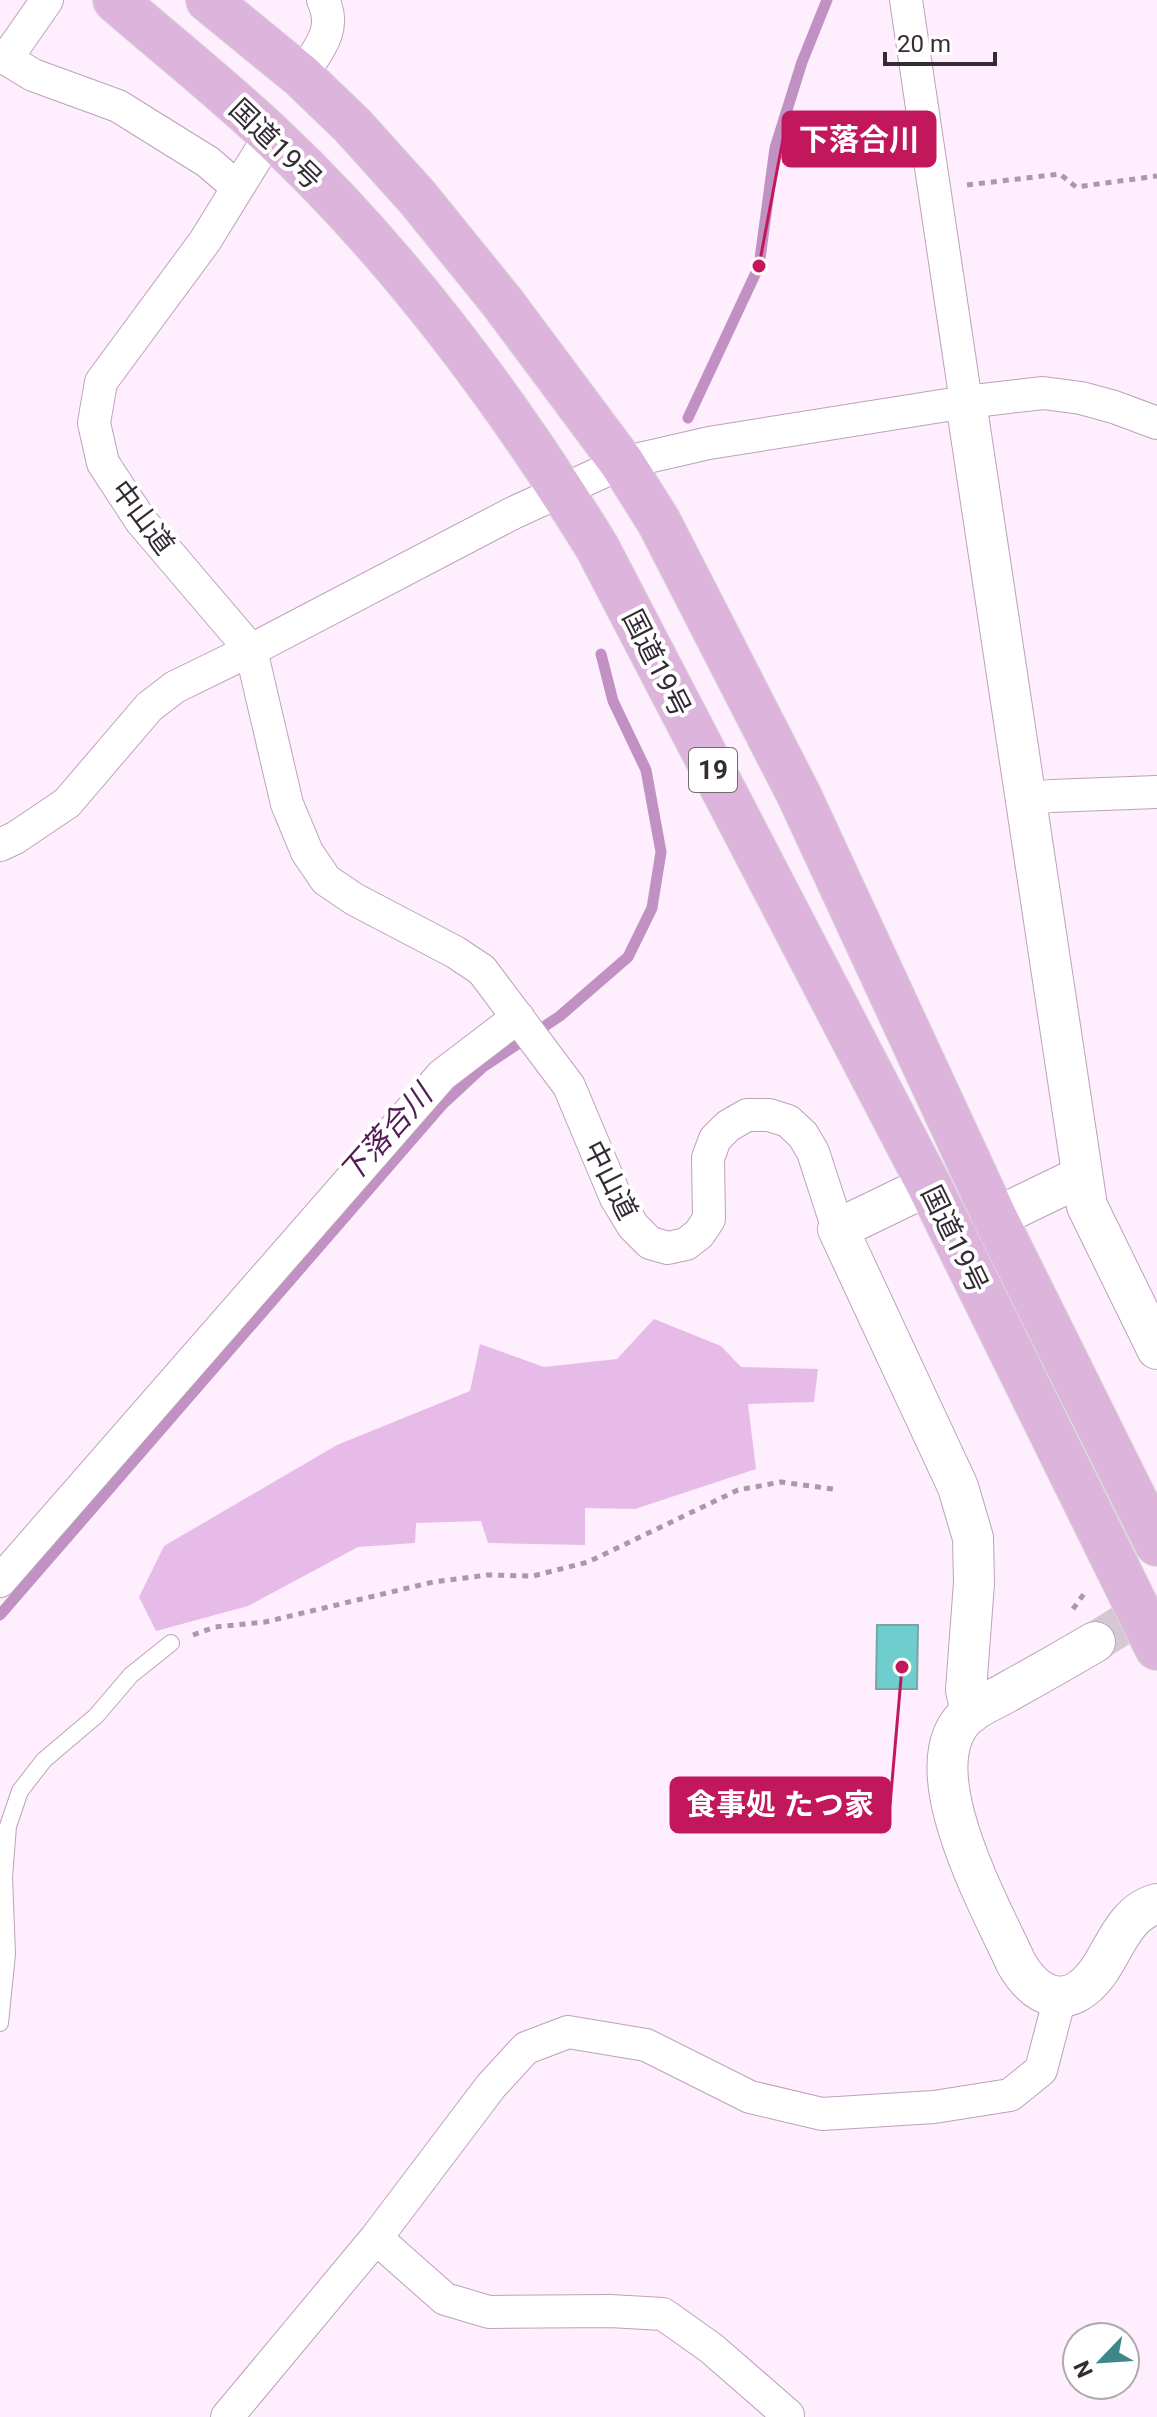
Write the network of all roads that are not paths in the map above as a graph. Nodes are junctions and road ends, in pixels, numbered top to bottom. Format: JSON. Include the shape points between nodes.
{"nodes":[{"id":1,"x":47,"y":0,"type":"edge"},
{"id":2,"x":115,"y":0,"type":"edge"},
{"id":3,"x":208,"y":0,"type":"edge"},
{"id":4,"x":323,"y":0,"type":"edge"},
{"id":5,"x":907,"y":0,"type":"edge"},
{"id":6,"x":6,"y":55,"type":"edge"},
{"id":7,"x":301,"y":76,"type":"junction"},
{"id":8,"x":271,"y":134,"type":"junction"},
{"id":9,"x":237,"y":187,"type":"junction"},
{"id":10,"x":966,"y":402,"type":"junction"},
{"id":11,"x":1157,"y":423,"type":"edge"},
{"id":12,"x":622,"y":463,"type":"junction"},
{"id":13,"x":562,"y":490,"type":"junction"},
{"id":14,"x":251,"y":650,"type":"junction"},
{"id":15,"x":1157,"y":792,"type":"edge"},
{"id":16,"x":1027,"y":799,"type":"junction"},
{"id":17,"x":0,"y":845,"type":"edge"},
{"id":18,"x":518,"y":1017,"type":"junction"},
{"id":19,"x":1082,"y":1176,"type":"junction"},
{"id":20,"x":929,"y":1185,"type":"junction"},
{"id":21,"x":995,"y":1218,"type":"junction"},
{"id":22,"x":838,"y":1229,"type":"junction"},
{"id":23,"x":1154,"y":1334,"type":"edge"},
{"id":24,"x":1157,"y":1544,"type":"edge"},
{"id":25,"x":0,"y":1581,"type":"edge"},
{"id":26,"x":1095,"y":1642,"type":"tunnel mouth"},
{"id":27,"x":171,"y":1643,"type":"road end"},
{"id":28,"x":1157,"y":1648,"type":"edge"},
{"id":29,"x":971,"y":1713,"type":"junction"},
{"id":30,"x":1157,"y":1904,"type":"edge"},
{"id":31,"x":1060,"y":1997,"type":"junction"},
{"id":32,"x":0,"y":2023,"type":"edge"},
{"id":33,"x":376,"y":2238,"type":"junction"},
{"id":34,"x":227,"y":2417,"type":"edge"},
{"id":35,"x":787,"y":2417,"type":"edge"}],
"edges":[{"from":1,"to":6,"type":"street"},
{"from":2,"to":8,"type":"highway","name":"国道19号","number":"19"},
{"from":3,"to":7,"type":"highway","name":"国道19号","number":"19"},
{"from":4,"to":7,"type":"street","via":[[330,19],[327,36]]},
{"from":5,"to":10,"type":"street"},
{"from":6,"to":9,"type":"street","via":[[33,75],[118,106],[208,162]]},
{"from":7,"to":12,"type":"highway","name":"国道19号","number":"19","via":[[417,197]]},
{"from":8,"to":9,"type":"street","name":"中山道"},
{"from":8,"to":13,"type":"highway","name":"国道19号","number":"19","via":[[366,233],[465,351]]},
{"from":9,"to":14,"type":"street","name":"中山道","via":[[205,241],[101,382],[94,423],[103,463],[141,521]]},
{"from":10,"to":11,"type":"street","via":[[1043,393],[1081,398]]},
{"from":10,"to":12,"type":"street","via":[[709,443]]},
{"from":10,"to":16,"type":"street"},
{"from":12,"to":13,"type":"street"},
{"from":12,"to":21,"type":"highway","name":"国道19号","number":"19","via":[[659,522],[799,795]]},
{"from":13,"to":14,"type":"street"},
{"from":13,"to":20,"type":"highway","name":"国道19号","number":"19","via":[[597,547]]},
{"from":14,"to":17,"type":"street","via":[[175,687],[149,707],[67,803]]},
{"from":14,"to":18,"type":"street","name":"中山道","via":[[287,804],[307,852],[326,880],[482,970]]},
{"from":15,"to":16,"type":"street"},
{"from":16,"to":19,"type":"street"},
{"from":18,"to":22,"type":"street","name":"中山道","via":[[569,1086],[616,1198],[650,1243],[668,1248],[699,1234],[709,1219],[708,1158],[715,1139],[747,1115],[788,1121],[803,1135]]},
{"from":18,"to":25,"type":"street","via":[[442,1075]]},
{"from":19,"to":21,"type":"street"},
{"from":19,"to":23,"type":"street","via":[[1087,1206]]},
{"from":20,"to":22,"type":"street"},
{"from":20,"to":28,"type":"highway","name":"国道19号","number":"19"},
{"from":21,"to":24,"type":"highway","name":"国道19号","number":"19"},
{"from":22,"to":29,"type":"street","via":[[958,1487],[973,1538],[966,1690]]},
{"from":26,"to":29,"type":"street"},
{"from":27,"to":32,"type":"lane","via":[[44,1760],[20,1791],[8,1826],[7,1954]]},
{"from":29,"to":31,"type":"street","via":[[951,1740],[947,1769],[959,1832],[1027,1982],[1043,1994]]},
{"from":30,"to":31,"type":"street","via":[[1133,1918],[1096,1974],[1079,1990]]},
{"from":31,"to":33,"type":"street","via":[[1041,2070],[1010,2095],[934,2107],[822,2114],[750,2097],[646,2045],[568,2032],[526,2048]]},
{"from":33,"to":34,"type":"street"},
{"from":33,"to":35,"type":"street","via":[[445,2299],[489,2312],[663,2314],[711,2348]]}]}
